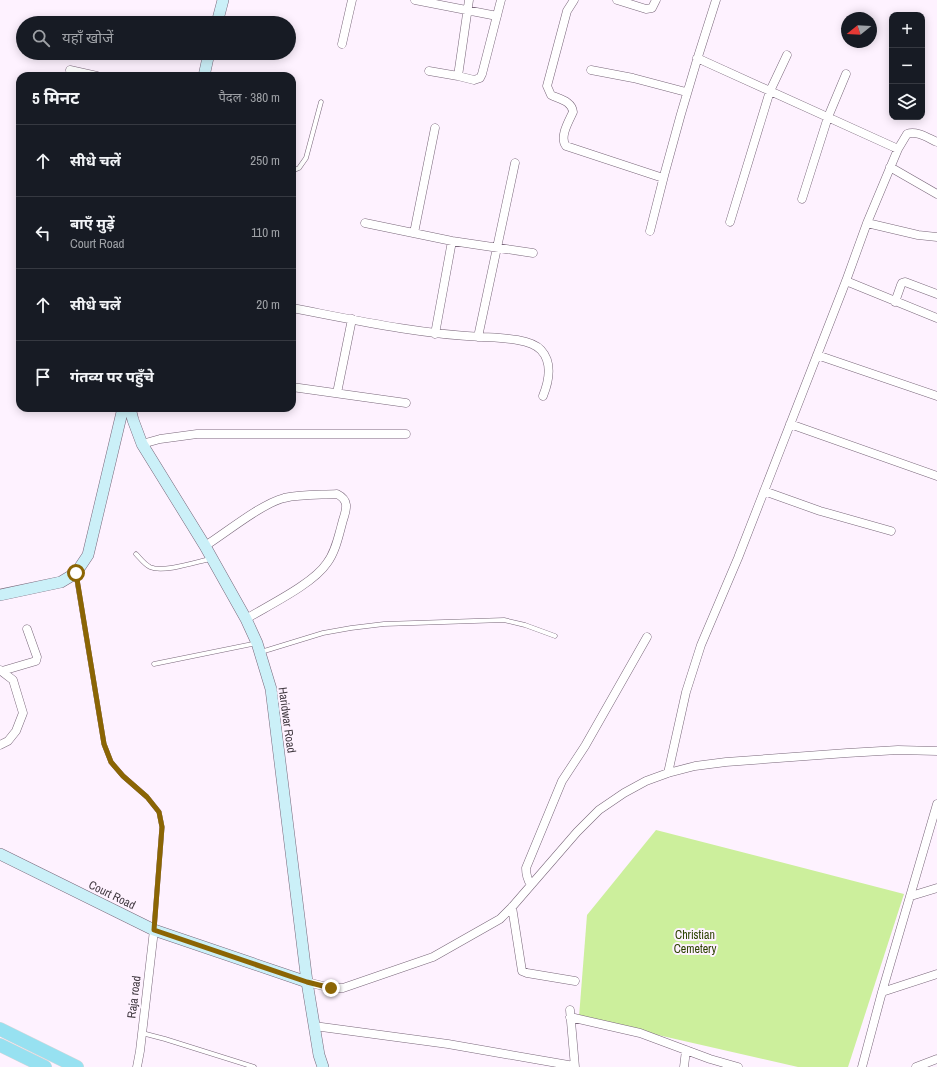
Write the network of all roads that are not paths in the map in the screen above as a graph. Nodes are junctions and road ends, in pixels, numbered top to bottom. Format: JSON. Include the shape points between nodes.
{"nodes":[{"id":1,"x":223,"y":0,"type":"edge"},
{"id":2,"x":352,"y":0,"type":"edge"},
{"id":3,"x":415,"y":0,"type":"edge"},
{"id":4,"x":469,"y":0,"type":"edge"},
{"id":5,"x":501,"y":0,"type":"edge"},
{"id":6,"x":574,"y":0,"type":"edge"},
{"id":7,"x":617,"y":0,"type":"edge"},
{"id":8,"x":656,"y":0,"type":"edge"},
{"id":9,"x":716,"y":0,"type":"edge"},
{"id":10,"x":467,"y":11,"type":"junction"},
{"id":11,"x":219,"y":16,"type":"edge"},
{"id":12,"x":497,"y":16,"type":"junction"},
{"id":13,"x":342,"y":44,"type":"dead end"},
{"id":14,"x":787,"y":55,"type":"dead end"},
{"id":15,"x":696,"y":58,"type":"junction"},
{"id":16,"x":207,"y":60,"type":"edge"},
{"id":17,"x":70,"y":70,"type":"dead end"},
{"id":18,"x":591,"y":70,"type":"dead end"},
{"id":19,"x":429,"y":71,"type":"dead end"},
{"id":20,"x":79,"y":72,"type":"edge"},
{"id":21,"x":205,"y":72,"type":"edge"},
{"id":22,"x":846,"y":74,"type":"dead end"},
{"id":23,"x":458,"y":76,"type":"junction"},
{"id":24,"x":770,"y":91,"type":"junction"},
{"id":25,"x":686,"y":92,"type":"junction"},
{"id":26,"x":321,"y":102,"type":"dead end"},
{"id":27,"x":828,"y":117,"type":"junction"},
{"id":28,"x":435,"y":128,"type":"dead end"},
{"id":29,"x":937,"y":142,"type":"edge"},
{"id":30,"x":898,"y":149,"type":"junction"},
{"id":31,"x":516,"y":163,"type":"dead end"},
{"id":32,"x":890,"y":167,"type":"junction"},
{"id":33,"x":296,"y":169,"type":"edge"},
{"id":34,"x":663,"y":178,"type":"junction"},
{"id":35,"x":937,"y":194,"type":"edge"},
{"id":36,"x":802,"y":199,"type":"dead end"},
{"id":37,"x":730,"y":222,"type":"dead end"},
{"id":38,"x":365,"y":223,"type":"dead end"},
{"id":39,"x":867,"y":223,"type":"junction"},
{"id":40,"x":650,"y":231,"type":"dead end"},
{"id":41,"x":414,"y":234,"type":"junction"},
{"id":42,"x":937,"y":237,"type":"edge"},
{"id":43,"x":452,"y":241,"type":"junction"},
{"id":44,"x":497,"y":248,"type":"junction"},
{"id":45,"x":534,"y":253,"type":"dead end"},
{"id":46,"x":846,"y":280,"type":"junction"},
{"id":47,"x":937,"y":294,"type":"edge"},
{"id":48,"x":895,"y":302,"type":"junction"},
{"id":49,"x":296,"y":309,"type":"edge"},
{"id":50,"x":937,"y":318,"type":"edge"},
{"id":51,"x":352,"y":319,"type":"junction"},
{"id":52,"x":435,"y":334,"type":"junction"},
{"id":53,"x":478,"y":337,"type":"junction"},
{"id":54,"x":817,"y":355,"type":"junction"},
{"id":55,"x":296,"y":388,"type":"edge"},
{"id":56,"x":337,"y":393,"type":"junction"},
{"id":57,"x":543,"y":396,"type":"dead end"},
{"id":58,"x":937,"y":396,"type":"edge"},
{"id":59,"x":406,"y":403,"type":"dead end"},
{"id":60,"x":122,"y":412,"type":"edge"},
{"id":61,"x":131,"y":412,"type":"edge"},
{"id":62,"x":790,"y":424,"type":"junction"},
{"id":63,"x":406,"y":434,"type":"dead end"},
{"id":64,"x":142,"y":444,"type":"junction"},
{"id":65,"x":937,"y":476,"type":"edge"},
{"id":66,"x":764,"y":491,"type":"junction"},
{"id":67,"x":890,"y":531,"type":"dead end"},
{"id":68,"x":205,"y":546,"type":"junction"},
{"id":69,"x":136,"y":554,"type":"dead end"},
{"id":70,"x":212,"y":558,"type":"junction"},
{"id":71,"x":76,"y":573,"type":"junction"},
{"id":72,"x":0,"y":595,"type":"edge"},
{"id":73,"x":246,"y":619,"type":"junction"},
{"id":74,"x":28,"y":629,"type":"dead end"},
{"id":75,"x":555,"y":636,"type":"dead end"},
{"id":76,"x":647,"y":636,"type":"dead end"},
{"id":77,"x":259,"y":648,"type":"junction"},
{"id":78,"x":154,"y":664,"type":"dead end"},
{"id":79,"x":1,"y":670,"type":"edge"},
{"id":80,"x":0,"y":745,"type":"edge"},
{"id":81,"x":937,"y":751,"type":"edge"},
{"id":82,"x":668,"y":773,"type":"junction"},
{"id":83,"x":937,"y":804,"type":"edge"},
{"id":84,"x":0,"y":854,"type":"edge"},
{"id":85,"x":531,"y":885,"type":"junction"},
{"id":86,"x":937,"y":888,"type":"edge"},
{"id":87,"x":911,"y":896,"type":"junction"},
{"id":88,"x":512,"y":906,"type":"junction"},
{"id":89,"x":154,"y":930,"type":"junction"},
{"id":90,"x":937,"y":974,"type":"edge"},
{"id":91,"x":575,"y":981,"type":"dead end"},
{"id":92,"x":307,"y":982,"type":"junction"},
{"id":93,"x":882,"y":992,"type":"junction"},
{"id":94,"x":314,"y":1026,"type":"junction"},
{"id":95,"x":0,"y":1029,"type":"edge"},
{"id":96,"x":142,"y":1032,"type":"junction"},
{"id":97,"x":0,"y":1045,"type":"edge"},
{"id":98,"x":686,"y":1050,"type":"junction"},
{"id":99,"x":937,"y":1059,"type":"edge"},
{"id":100,"x":574,"y":1066,"type":"edge"},
{"id":101,"x":45,"y":1067,"type":"edge"},
{"id":102,"x":77,"y":1067,"type":"edge"},
{"id":103,"x":136,"y":1067,"type":"edge"},
{"id":104,"x":254,"y":1067,"type":"edge"},
{"id":105,"x":323,"y":1067,"type":"edge"},
{"id":106,"x":684,"y":1067,"type":"edge"},
{"id":107,"x":738,"y":1067,"type":"edge"},
{"id":108,"x":862,"y":1067,"type":"edge"},
{"id":109,"x":916,"y":1067,"type":"edge"}],
"edges":[{"from":1,"to":11,"type":"main road"},
{"from":2,"to":13,"type":"street"},
{"from":3,"to":10,"type":"street"},
{"from":4,"to":10,"type":"street"},
{"from":5,"to":12,"type":"street"},
{"from":6,"to":34,"type":"street","via":[[567,11],[547,86],[551,95],[569,103],[573,108],[564,144]]},
{"from":7,"to":8,"type":"street","via":[[646,9],[652,8]]},
{"from":9,"to":15,"type":"street"},
{"from":10,"to":12,"type":"street"},
{"from":10,"to":23,"type":"street"},
{"from":12,"to":23,"type":"street","via":[[480,78],[474,80]]},
{"from":14,"to":24,"type":"street"},
{"from":15,"to":24,"type":"street"},
{"from":15,"to":25,"type":"street"},
{"from":16,"to":21,"type":"main road"},
{"from":17,"to":20,"type":"street"},
{"from":18,"to":25,"type":"street"},
{"from":19,"to":23,"type":"street"},
{"from":22,"to":27,"type":"street"},
{"from":24,"to":27,"type":"street"},
{"from":24,"to":37,"type":"street"},
{"from":25,"to":34,"type":"street"},
{"from":26,"to":33,"type":"lane","via":[[306,158]]},
{"from":27,"to":30,"type":"street"},
{"from":27,"to":36,"type":"street"},
{"from":28,"to":41,"type":"street"},
{"from":29,"to":30,"type":"street","via":[[910,132],[906,134]]},
{"from":30,"to":32,"type":"street"},
{"from":31,"to":44,"type":"street"},
{"from":32,"to":35,"type":"street"},
{"from":32,"to":39,"type":"street"},
{"from":34,"to":40,"type":"street"},
{"from":38,"to":41,"type":"street"},
{"from":39,"to":42,"type":"street","via":[[918,236]]},
{"from":39,"to":46,"type":"street"},
{"from":41,"to":43,"type":"street"},
{"from":43,"to":44,"type":"street"},
{"from":43,"to":52,"type":"street"},
{"from":44,"to":45,"type":"street"},
{"from":44,"to":53,"type":"street"},
{"from":46,"to":48,"type":"street"},
{"from":46,"to":54,"type":"street"},
{"from":47,"to":48,"type":"street","via":[[906,282],[902,283]]},
{"from":48,"to":50,"type":"street"},
{"from":49,"to":51,"type":"street"},
{"from":51,"to":52,"type":"street"},
{"from":51,"to":56,"type":"street"},
{"from":52,"to":53,"type":"street"},
{"from":53,"to":57,"type":"street","via":[[519,340],[533,344],[541,350],[549,364],[548,382]]},
{"from":54,"to":58,"type":"street"},
{"from":54,"to":62,"type":"street"},
{"from":55,"to":56,"type":"street"},
{"from":56,"to":59,"type":"street"},
{"from":60,"to":71,"type":"main road","via":[[88,555]]},
{"from":61,"to":64,"type":"main road","name":"Haridwar Road"},
{"from":62,"to":65,"type":"street"},
{"from":62,"to":66,"type":"street"},
{"from":63,"to":64,"type":"street","via":[[197,434]]},
{"from":64,"to":68,"type":"main road","name":"Haridwar Road"},
{"from":66,"to":67,"type":"street","via":[[820,511]]},
{"from":66,"to":82,"type":"street","via":[[701,645]]},
{"from":68,"to":70,"type":"main road","name":"Haridwar Road"},
{"from":68,"to":73,"type":"street","via":[[268,505],[283,499],[337,494],[346,502],[347,510],[328,562],[303,584]]},
{"from":69,"to":70,"type":"lane","via":[[151,567],[160,569]]},
{"from":70,"to":73,"type":"main road","name":"Haridwar Road"},
{"from":71,"to":72,"type":"main road","via":[[61,582]]},
{"from":71,"to":89,"type":"lane","via":[[104,744],[111,762],[159,812],[162,827]]},
{"from":73,"to":77,"type":"main road","name":"Haridwar Road"},
{"from":74,"to":79,"type":"street","via":[[36,661]]},
{"from":75,"to":77,"type":"lane","via":[[504,620],[384,624],[323,633]]},
{"from":76,"to":85,"type":"street","via":[[585,746],[562,781],[526,868]]},
{"from":77,"to":78,"type":"lane"},
{"from":77,"to":92,"type":"main road","name":"Haridwar Road","via":[[271,689]]},
{"from":79,"to":80,"type":"street","via":[[13,680],[23,713],[16,731],[8,741]]},
{"from":81,"to":82,"type":"street","via":[[847,752],[726,762]]},
{"from":82,"to":85,"type":"street","via":[[646,780],[599,810]]},
{"from":83,"to":87,"type":"street"},
{"from":84,"to":89,"type":"main road","name":"Court Road"},
{"from":85,"to":88,"type":"street"},
{"from":86,"to":87,"type":"street"},
{"from":87,"to":93,"type":"street"},
{"from":88,"to":91,"type":"street","via":[[522,971]]},
{"from":88,"to":92,"type":"street","via":[[500,919],[433,957],[342,988]]},
{"from":89,"to":92,"type":"main road","name":"Court Road"},
{"from":89,"to":96,"type":"street","name":"Raja road"},
{"from":90,"to":93,"type":"street"},
{"from":92,"to":94,"type":"main road","name":"Haridwar Road"},
{"from":93,"to":108,"type":"street"},
{"from":94,"to":100,"type":"street","via":[[448,1044]]},
{"from":94,"to":105,"type":"main road","name":"Haridwar Road"},
{"from":95,"to":102,"type":"main road"},
{"from":96,"to":103,"type":"street","name":"Raja road"},
{"from":96,"to":104,"type":"lane"},
{"from":97,"to":101,"type":"main road"},
{"from":98,"to":100,"type":"street","via":[[640,1033],[570,1014]]},
{"from":98,"to":106,"type":"street"},
{"from":98,"to":107,"type":"street"},
{"from":99,"to":109,"type":"street"}]}
